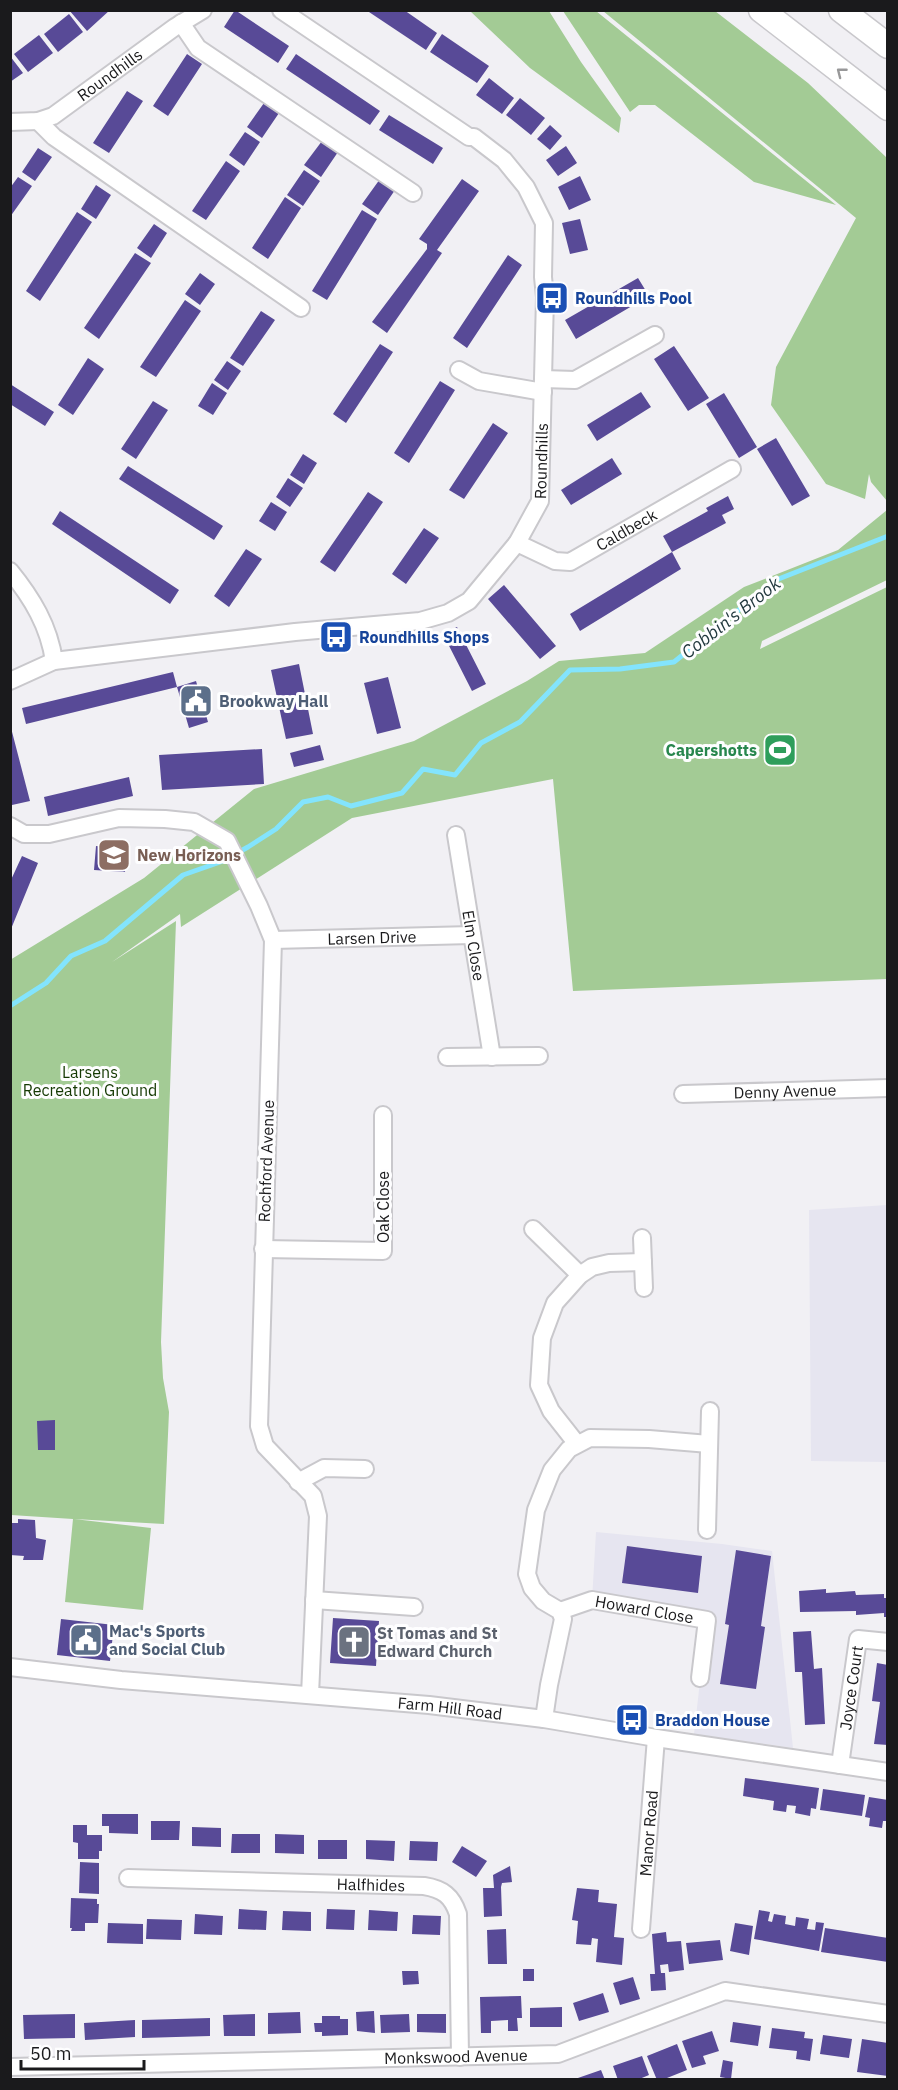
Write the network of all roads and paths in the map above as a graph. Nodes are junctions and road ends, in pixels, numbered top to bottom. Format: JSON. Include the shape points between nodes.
{"nodes":[{"id":1,"x":203,"y":10,"type":"edge"},
{"id":2,"x":281,"y":10,"type":"edge"},
{"id":3,"x":761,"y":10,"type":"edge"},
{"id":4,"x":841,"y":10,"type":"edge"},
{"id":5,"x":181,"y":23,"type":"junction"},
{"id":6,"x":888,"y":46,"type":"edge"},
{"id":7,"x":888,"y":108,"type":"edge"},
{"id":8,"x":39,"y":121,"type":"junction"},
{"id":9,"x":10,"y":122,"type":"edge"},
{"id":10,"x":413,"y":193,"type":"dead end"},
{"id":11,"x":301,"y":308,"type":"dead end"},
{"id":12,"x":655,"y":335,"type":"dead end"},
{"id":13,"x":459,"y":370,"type":"dead end"},
{"id":14,"x":543,"y":386,"type":"junction"},
{"id":15,"x":732,"y":469,"type":"dead end"},
{"id":16,"x":517,"y":543,"type":"junction"},
{"id":17,"x":10,"y":571,"type":"edge"},
{"id":18,"x":54,"y":660,"type":"junction"},
{"id":19,"x":10,"y":681,"type":"edge"},
{"id":20,"x":10,"y":826,"type":"edge"},
{"id":21,"x":456,"y":835,"type":"dead end"},
{"id":22,"x":472,"y":935,"type":"junction"},
{"id":23,"x":273,"y":940,"type":"junction"},
{"id":24,"x":539,"y":1056,"type":"dead end"},
{"id":25,"x":492,"y":1057,"type":"junction"},
{"id":26,"x":447,"y":1058,"type":"dead end"},
{"id":27,"x":888,"y":1088,"type":"edge"},
{"id":28,"x":684,"y":1094,"type":"dead end"},
{"id":29,"x":383,"y":1115,"type":"dead end"},
{"id":30,"x":533,"y":1229,"type":"dead end"},
{"id":31,"x":642,"y":1238,"type":"dead end"},
{"id":32,"x":263,"y":1249,"type":"junction"},
{"id":33,"x":643,"y":1262,"type":"junction"},
{"id":34,"x":580,"y":1275,"type":"junction"},
{"id":35,"x":644,"y":1288,"type":"dead end"},
{"id":36,"x":710,"y":1411,"type":"dead end"},
{"id":37,"x":577,"y":1444,"type":"junction"},
{"id":38,"x":709,"y":1444,"type":"junction"},
{"id":39,"x":365,"y":1469,"type":"dead end"},
{"id":40,"x":298,"y":1482,"type":"junction"},
{"id":41,"x":707,"y":1530,"type":"dead end"},
{"id":42,"x":314,"y":1600,"type":"junction"},
{"id":43,"x":414,"y":1607,"type":"dead end"},
{"id":44,"x":560,"y":1611,"type":"junction"},
{"id":45,"x":888,"y":1642,"type":"edge"},
{"id":46,"x":10,"y":1667,"type":"edge"},
{"id":47,"x":700,"y":1678,"type":"dead end"},
{"id":48,"x":310,"y":1695,"type":"junction"},
{"id":49,"x":544,"y":1719,"type":"junction"},
{"id":50,"x":656,"y":1738,"type":"junction"},
{"id":51,"x":840,"y":1765,"type":"junction"},
{"id":52,"x":888,"y":1772,"type":"edge"},
{"id":53,"x":128,"y":1878,"type":"dead end"},
{"id":54,"x":641,"y":1929,"type":"dead end"},
{"id":55,"x":888,"y":2014,"type":"edge"},
{"id":56,"x":460,"y":2057,"type":"junction"},
{"id":57,"x":10,"y":2067,"type":"edge"}],
"edges":[{"from":1,"to":5,"type":"street","name":"Roundhills"},
{"from":2,"to":14,"type":"street","name":"Roundhills","via":[[474,137],[504,160],[526,187],[544,223]]},
{"from":7,"to":3,"type":"highway","one_way":true},
{"from":4,"to":6,"type":"highway"},
{"from":5,"to":8,"type":"street","name":"Roundhills","via":[[53,116]]},
{"from":5,"to":10,"type":"street","via":[[198,48]]},
{"from":8,"to":9,"type":"street","name":"Roundhills"},
{"from":8,"to":11,"type":"street","via":[[54,137]]},
{"from":12,"to":14,"type":"street","via":[[575,380]]},
{"from":13,"to":14,"type":"street","via":[[479,381]]},
{"from":14,"to":16,"type":"street","name":"Roundhills","via":[[540,501]]},
{"from":15,"to":16,"type":"street","name":"Caldbeck","via":[[570,562],[555,561]]},
{"from":16,"to":18,"type":"street","name":"Roundhills","via":[[469,600],[448,613],[420,621]]},
{"from":17,"to":18,"type":"street","via":[[31,597],[51,641]]},
{"from":18,"to":19,"type":"street","name":"Roundhills"},
{"from":20,"to":23,"type":"street","name":"Rochford Avenue","via":[[24,834],[49,834],[119,819],[194,822],[227,841]]},
{"from":21,"to":22,"type":"street","name":"Elm Close"},
{"from":22,"to":23,"type":"street","name":"Larsen Drive"},
{"from":22,"to":25,"type":"street","name":"Elm Close"},
{"from":23,"to":32,"type":"street","name":"Rochford Avenue"},
{"from":24,"to":25,"type":"street"},
{"from":25,"to":26,"type":"street"},
{"from":27,"to":28,"type":"street","name":"Denny Avenue"},
{"from":29,"to":32,"type":"street","name":"Oak Close","via":[[383,1251]]},
{"from":30,"to":34,"type":"street"},
{"from":31,"to":33,"type":"street"},
{"from":32,"to":40,"type":"street","name":"Rochford Avenue","via":[[259,1426],[265,1446]]},
{"from":33,"to":34,"type":"street","via":[[609,1263]]},
{"from":33,"to":35,"type":"street"},
{"from":34,"to":37,"type":"street","via":[[555,1303],[542,1338],[539,1385],[551,1411]]},
{"from":36,"to":38,"type":"street"},
{"from":37,"to":38,"type":"street","via":[[590,1438]]},
{"from":37,"to":44,"type":"street","via":[[552,1470],[536,1510],[527,1574],[543,1601]]},
{"from":38,"to":41,"type":"street"},
{"from":39,"to":40,"type":"street","via":[[324,1468]]},
{"from":40,"to":42,"type":"street","name":"Rochford Avenue","via":[[313,1496],[318,1516]]},
{"from":42,"to":43,"type":"street"},
{"from":42,"to":48,"type":"street","name":"Rochford Avenue"},
{"from":44,"to":47,"type":"street","name":"Howard Close","via":[[592,1600],[707,1620]]},
{"from":44,"to":49,"type":"street","via":[[563,1619]]},
{"from":45,"to":51,"type":"street","name":"Joyce Court","via":[[858,1639]]},
{"from":46,"to":48,"type":"street","name":"Farm Hill Road"},
{"from":48,"to":49,"type":"street","name":"Farm Hill Road"},
{"from":49,"to":50,"type":"street","name":"Farm Hill Road"},
{"from":50,"to":51,"type":"street","name":"Farm Hill Road"},
{"from":50,"to":54,"type":"street","name":"Manor Road"},
{"from":51,"to":52,"type":"street","name":"Farm Hill Road"},
{"from":53,"to":56,"type":"street","name":"Halfhides","via":[[424,1886],[443,1891],[451,1897],[458,1914]]},
{"from":55,"to":56,"type":"street","name":"Monkswood Avenue","via":[[725,1991],[558,2054]]},
{"from":56,"to":57,"type":"street","name":"Monkswood Avenue"}]}
